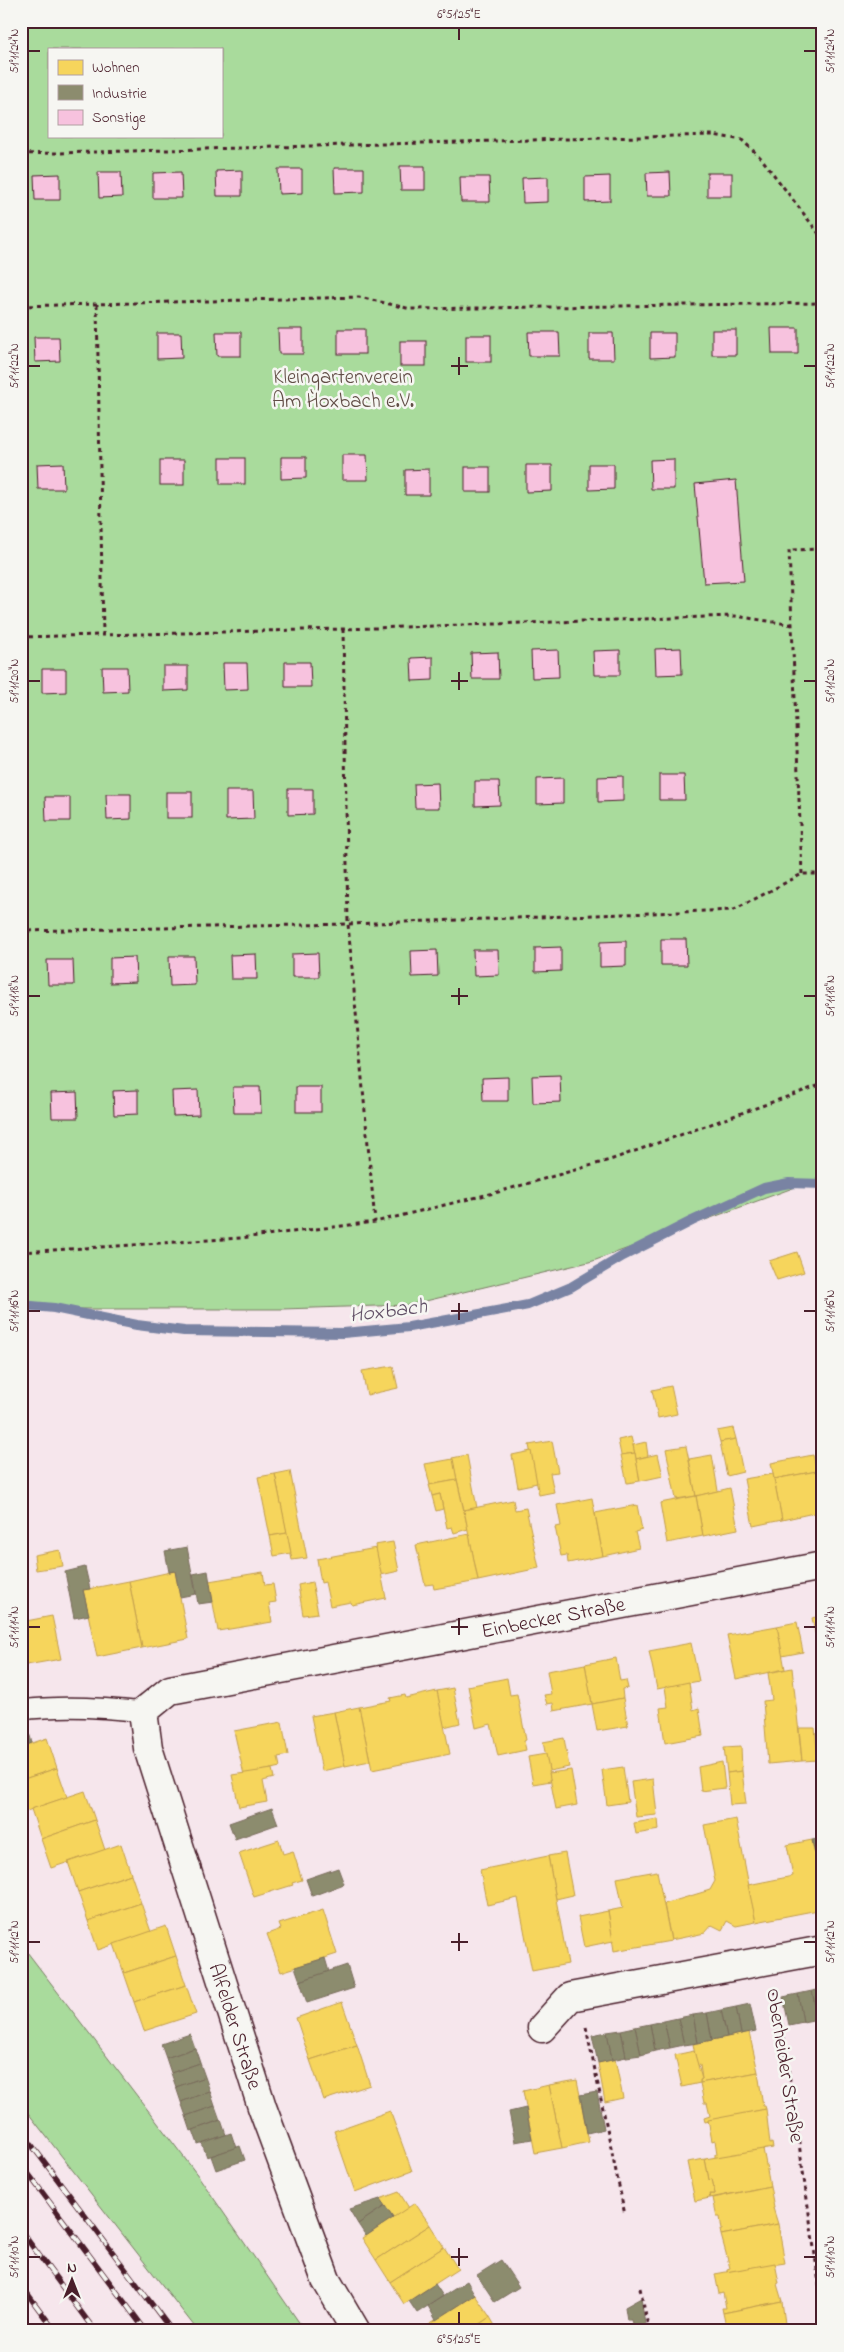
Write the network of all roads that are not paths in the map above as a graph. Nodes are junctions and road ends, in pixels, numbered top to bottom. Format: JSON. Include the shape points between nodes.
{"nodes":[{"id":1,"x":823,"y":1566,"type":"edge"},
{"id":2,"x":21,"y":1710,"type":"edge"},
{"id":3,"x":143,"y":1712,"type":"junction"},
{"id":4,"x":823,"y":1950,"type":"edge"},
{"id":5,"x":542,"y":2028,"type":"dead end"},
{"id":6,"x":356,"y":2331,"type":"edge"}],
"edges":[{"from":1,"to":3,"type":"street","name":"Einbecker Straße","via":[[170,1690]]},
{"from":2,"to":3,"type":"lane","via":[[66,1706]]},
{"from":3,"to":6,"type":"street","name":"Alfelder Straße","via":[[148,1748],[262,2107],[326,2280]]},
{"from":4,"to":5,"type":"street","name":"Oberheider Straße","via":[[570,1997]]}]}
